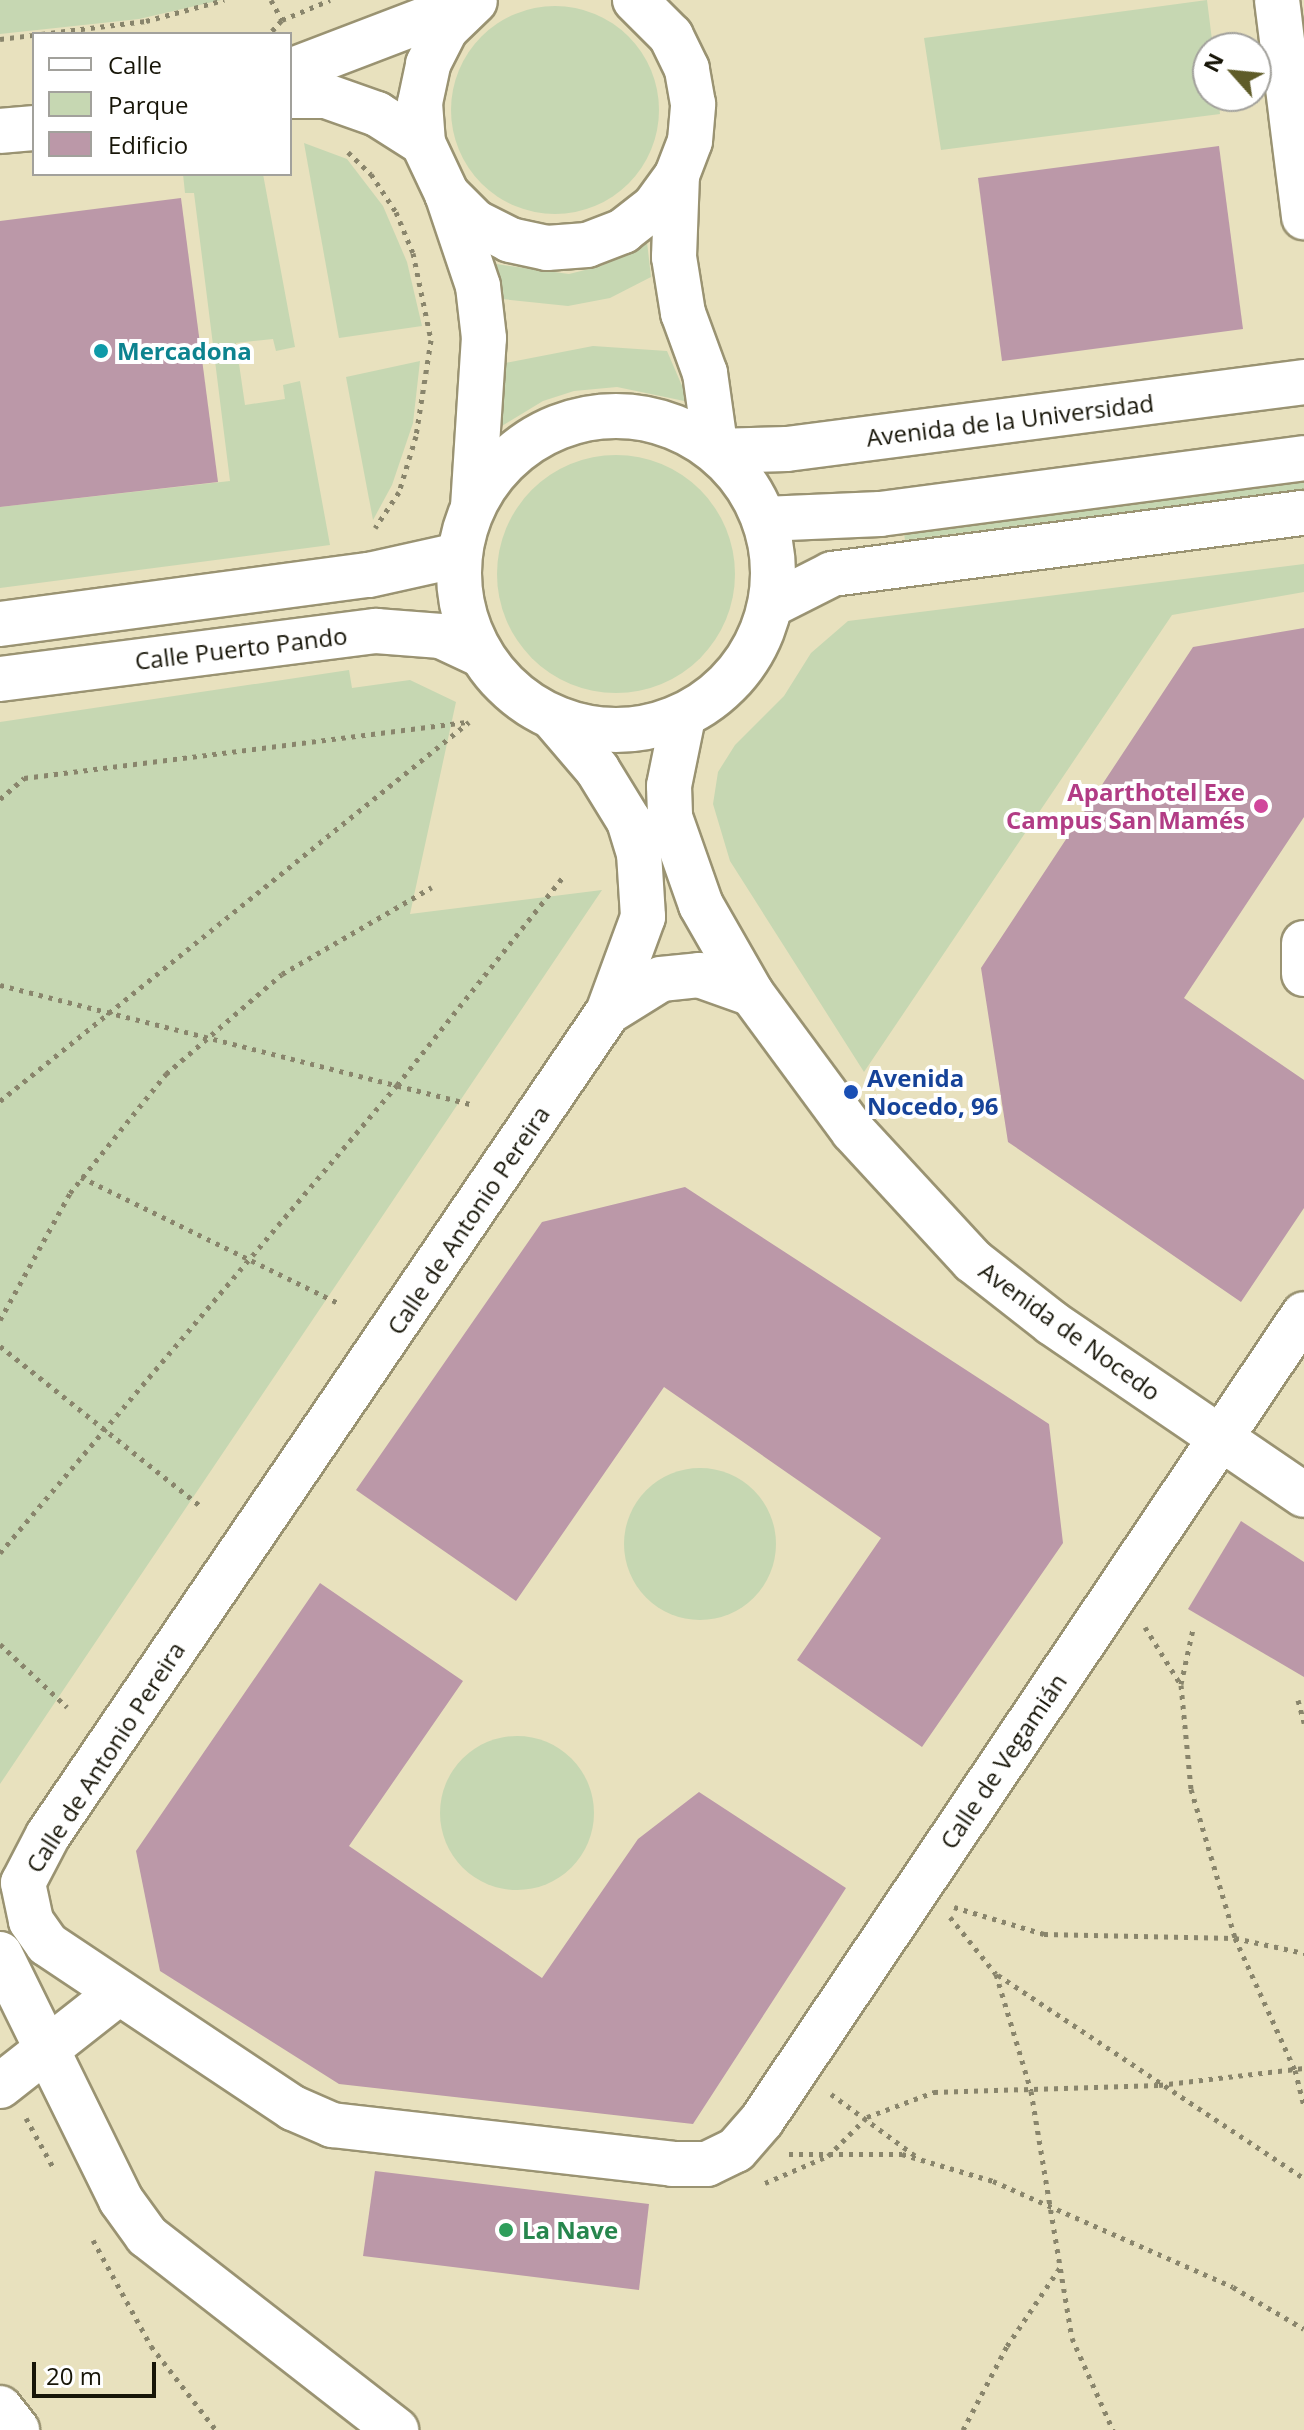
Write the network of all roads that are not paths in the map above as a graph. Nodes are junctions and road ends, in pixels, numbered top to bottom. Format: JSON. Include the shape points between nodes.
{"nodes":[{"id":1,"x":476,"y":0,"type":"edge"},
{"id":2,"x":635,"y":0,"type":"edge"},
{"id":3,"x":1277,"y":0,"type":"edge"},
{"id":4,"x":664,"y":18,"type":"edge"},
{"id":5,"x":292,"y":70,"type":"edge"},
{"id":6,"x":292,"y":96,"type":"edge"},
{"id":7,"x":32,"y":128,"type":"edge"},
{"id":8,"x":0,"y":131,"type":"edge"},
{"id":9,"x":423,"y":143,"type":"junction"},
{"id":10,"x":677,"y":175,"type":"junction"},
{"id":11,"x":447,"y":194,"type":"junction"},
{"id":12,"x":1304,"y":217,"type":"edge"},
{"id":13,"x":1304,"y":382,"type":"edge"},
{"id":14,"x":716,"y":451,"type":"junction"},
{"id":15,"x":1304,"y":458,"type":"edge"},
{"id":16,"x":473,"y":507,"type":"junction"},
{"id":17,"x":1304,"y":513,"type":"edge"},
{"id":18,"x":764,"y":519,"type":"junction"},
{"id":19,"x":459,"y":555,"type":"junction"},
{"id":20,"x":771,"y":605,"type":"junction"},
{"id":21,"x":0,"y":624,"type":"edge"},
{"id":22,"x":479,"y":654,"type":"junction"},
{"id":23,"x":0,"y":679,"type":"edge"},
{"id":24,"x":683,"y":717,"type":"junction"},
{"id":25,"x":555,"y":720,"type":"junction"},
{"id":26,"x":1304,"y":943,"type":"edge"},
{"id":27,"x":1304,"y":974,"type":"edge"},
{"id":28,"x":752,"y":994,"type":"junction"},
{"id":29,"x":608,"y":1012,"type":"junction"},
{"id":30,"x":1304,"y":1314,"type":"edge"},
{"id":31,"x":1220,"y":1438,"type":"junction"},
{"id":32,"x":1304,"y":1495,"type":"edge"},
{"id":33,"x":23,"y":1883,"type":"junction"},
{"id":34,"x":0,"y":1937,"type":"edge"},
{"id":35,"x":0,"y":1954,"type":"edge"},
{"id":36,"x":117,"y":1994,"type":"junction"},
{"id":37,"x":46,"y":2054,"type":"junction"},
{"id":38,"x":12,"y":2102,"type":"edge"},
{"id":39,"x":672,"y":2164,"type":"joint"},
{"id":40,"x":0,"y":2408,"type":"edge"},
{"id":41,"x":17,"y":2430,"type":"edge"},
{"id":42,"x":396,"y":2430,"type":"edge"}],
"edges":[{"from":1,"to":5,"type":"street"},
{"from":1,"to":9,"type":"street","via":[[446,29],[428,64],[420,103]]},
{"from":2,"to":4,"type":"street"},
{"from":3,"to":12,"type":"street"},
{"from":4,"to":10,"type":"street","via":[[687,69],[693,104],[690,141]]},
{"from":6,"to":9,"type":"street","via":[[326,96],[377,114]]},
{"from":7,"to":8,"type":"street"},
{"from":9,"to":11,"type":"street"},
{"from":10,"to":11,"type":"street","via":[[654,207],[623,231],[587,245],[547,248],[510,240],[475,222]]},
{"from":10,"to":14,"type":"street","via":[[674,257],[683,313],[705,373]]},
{"from":11,"to":16,"type":"street","via":[[478,286],[484,338]]},
{"from":13,"to":14,"type":"street","name":"Avenida de la Universidad","via":[[787,449]]},
{"from":14,"to":16,"type":"street","via":[[672,425],[634,416],[594,416],[556,427],[522,446],[493,473]]},
{"from":14,"to":18,"type":"street","via":[[742,477]]},
{"from":15,"to":18,"type":"street","via":[[880,514]]},
{"from":16,"to":19,"type":"street"},
{"from":17,"to":20,"type":"street","via":[[832,574]]},
{"from":18,"to":20,"type":"street","via":[[771,546]]},
{"from":19,"to":21,"type":"street","via":[[369,575]]},
{"from":19,"to":22,"type":"street","via":[[461,606]]},
{"from":20,"to":24,"type":"street","via":[[744,665],[717,695]]},
{"from":22,"to":23,"type":"street","name":"Calle Puerto Pando","via":[[441,636],[376,631]]},
{"from":22,"to":25,"type":"street","via":[[512,693]]},
{"from":24,"to":25,"type":"street","via":[[642,731],[599,731]]},
{"from":24,"to":28,"type":"street","name":"Avenida de Nocedo","via":[[669,786],[670,817],[701,905]]},
{"from":25,"to":29,"type":"street","name":"Calle de Antonio Pereira","via":[[597,769],[629,821],[639,853],[643,917]]},
{"from":26,"to":27,"type":"street"},
{"from":28,"to":29,"type":"street","name":"Calle de Antonio Pereira","via":[[699,975],[661,979]]},
{"from":28,"to":31,"type":"street","name":"Avenida de Nocedo","via":[[853,1131],[973,1261],[1052,1323]]},
{"from":29,"to":33,"type":"street","name":"Calle de Antonio Pereira","via":[[48,1835]]},
{"from":30,"to":31,"type":"street","name":"Calle de Vegamián"},
{"from":31,"to":32,"type":"street","name":"Avenida de Nocedo"},
{"from":31,"to":39,"type":"street","name":"Calle de Vegamián","via":[[762,2120],[736,2150],[707,2164]]},
{"from":33,"to":34,"type":"street","via":[[2,1917]]},
{"from":33,"to":36,"type":"street","name":"Calle de Antonio Pereira","via":[[31,1921],[47,1944]]},
{"from":35,"to":37,"type":"street"},
{"from":36,"to":37,"type":"street"},
{"from":36,"to":39,"type":"street","name":"Calle de Antonio Pereira","via":[[293,2108],[332,2125]]},
{"from":37,"to":38,"type":"street"},
{"from":37,"to":42,"type":"street","via":[[121,2200],[147,2236]]},
{"from":40,"to":41,"type":"street"}]}
